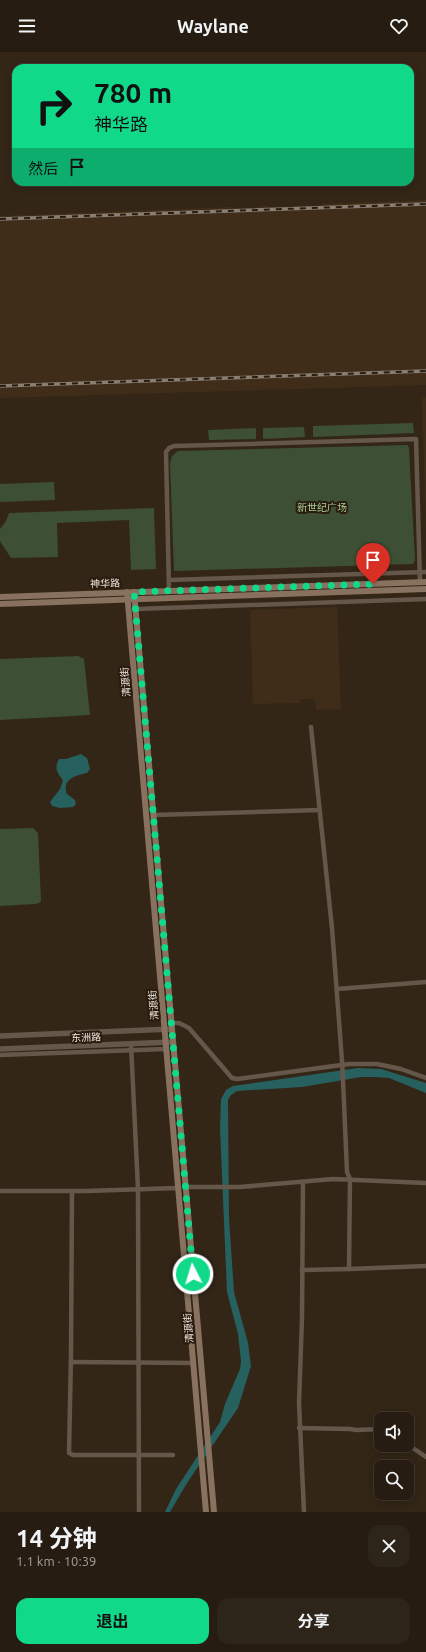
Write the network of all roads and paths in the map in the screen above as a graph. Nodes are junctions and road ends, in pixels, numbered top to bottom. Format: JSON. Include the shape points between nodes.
{"nodes":[{"id":1,"x":420,"y":572,"type":"junction"},
{"id":2,"x":426,"y":572,"type":"edge"},
{"id":3,"x":169,"y":580,"type":"junction"},
{"id":4,"x":423,"y":582,"type":"edge"},
{"id":5,"x":426,"y":589,"type":"edge"},
{"id":6,"x":169,"y":591,"type":"junction"},
{"id":7,"x":127,"y":592,"type":"junction"},
{"id":8,"x":134,"y":592,"type":"junction"},
{"id":9,"x":0,"y":597,"type":"edge"},
{"id":10,"x":426,"y":599,"type":"edge"},
{"id":11,"x":128,"y":600,"type":"junction"},
{"id":12,"x":135,"y":600,"type":"junction"},
{"id":13,"x":0,"y":604,"type":"edge"},
{"id":14,"x":136,"y":609,"type":"junction"},
{"id":15,"x":311,"y":727,"type":"dead end"},
{"id":16,"x":319,"y":810,"type":"junction"},
{"id":17,"x":154,"y":815,"type":"junction"},
{"id":18,"x":426,"y":982,"type":"edge"},
{"id":19,"x":336,"y":989,"type":"junction"},
{"id":20,"x":172,"y":1026,"type":"junction"},
{"id":21,"x":165,"y":1030,"type":"junction"},
{"id":22,"x":0,"y":1036,"type":"edge"},
{"id":23,"x":173,"y":1042,"type":"junction"},
{"id":24,"x":166,"y":1046,"type":"junction"},
{"id":25,"x":132,"y":1047,"type":"junction"},
{"id":26,"x":0,"y":1049,"type":"edge"},
{"id":27,"x":0,"y":1055,"type":"edge"},
{"id":28,"x":426,"y":1078,"type":"edge"},
{"id":29,"x":350,"y":1179,"type":"junction"},
{"id":30,"x":303,"y":1182,"type":"junction"},
{"id":31,"x":426,"y":1183,"type":"edge"},
{"id":32,"x":186,"y":1187,"type":"junction"},
{"id":33,"x":178,"y":1188,"type":"junction"},
{"id":34,"x":138,"y":1189,"type":"junction"},
{"id":35,"x":0,"y":1191,"type":"edge"},
{"id":36,"x":72,"y":1191,"type":"junction"},
{"id":37,"x":426,"y":1266,"type":"edge"},
{"id":38,"x":349,"y":1269,"type":"junction"},
{"id":39,"x":302,"y":1270,"type":"junction"},
{"id":40,"x":71,"y":1362,"type":"junction"},
{"id":41,"x":139,"y":1363,"type":"junction"},
{"id":42,"x":194,"y":1363,"type":"junction"},
{"id":43,"x":299,"y":1428,"type":"junction"},
{"id":44,"x":374,"y":1429,"type":"edge"},
{"id":45,"x":414,"y":1449,"type":"edge"},
{"id":46,"x":139,"y":1455,"type":"junction"},
{"id":47,"x":173,"y":1455,"type":"dead end"},
{"id":48,"x":426,"y":1457,"type":"edge"},
{"id":49,"x":139,"y":1512,"type":"edge"},
{"id":50,"x":206,"y":1512,"type":"edge"},
{"id":51,"x":214,"y":1512,"type":"edge"},
{"id":52,"x":304,"y":1512,"type":"edge"}],
"edges":[{"from":1,"to":2,"type":"street"},
{"from":1,"to":3,"type":"street"},
{"from":1,"to":3,"type":"street","via":[[416,439],[174,446],[166,452]]},
{"from":1,"to":4,"type":"street"},
{"from":3,"to":6,"type":"street"},
{"from":4,"to":6,"type":"main road","name":"神华路"},
{"from":5,"to":12,"type":"main road","name":"神华路"},
{"from":6,"to":8,"type":"main road","name":"神华路"},
{"from":7,"to":8,"type":"main road","name":"神华路"},
{"from":7,"to":9,"type":"main road","name":"神华路"},
{"from":7,"to":11,"type":"main road","name":"清源街"},
{"from":8,"to":12,"type":"main road","name":"清源街"},
{"from":10,"to":14,"type":"street"},
{"from":11,"to":12,"type":"main road","name":"神华路"},
{"from":11,"to":13,"type":"main road","name":"神华路"},
{"from":11,"to":21,"type":"main road","name":"清源街"},
{"from":12,"to":14,"type":"main road","name":"清源街"},
{"from":14,"to":17,"type":"main road","name":"清源街"},
{"from":15,"to":16,"type":"street"},
{"from":16,"to":17,"type":"street"},
{"from":16,"to":19,"type":"street"},
{"from":17,"to":20,"type":"main road","name":"清源街"},
{"from":18,"to":19,"type":"street"},
{"from":19,"to":29,"type":"street","bridge":true,"via":[[347,1172]]},
{"from":20,"to":21,"type":"street","name":"东洲路"},
{"from":20,"to":23,"type":"main road","name":"清源街"},
{"from":20,"to":28,"type":"street","via":[[179,1023],[188,1028],[232,1078],[349,1064],[377,1064]]},
{"from":21,"to":22,"type":"street","name":"东洲路"},
{"from":21,"to":24,"type":"main road","name":"清源街"},
{"from":23,"to":24,"type":"street","name":"东洲路"},
{"from":23,"to":32,"type":"main road","name":"清源街"},
{"from":24,"to":25,"type":"street","name":"东洲路"},
{"from":24,"to":33,"type":"main road","name":"清源街"},
{"from":25,"to":26,"type":"street","name":"东洲路"},
{"from":25,"to":27,"type":"street"},
{"from":25,"to":34,"type":"street"},
{"from":29,"to":30,"type":"street"},
{"from":29,"to":31,"type":"street"},
{"from":29,"to":38,"type":"street"},
{"from":30,"to":32,"type":"street"},
{"from":30,"to":39,"type":"street"},
{"from":32,"to":51,"type":"main road","name":"清源街"},
{"from":33,"to":34,"type":"street"},
{"from":33,"to":42,"type":"main road","name":"清源街"},
{"from":34,"to":36,"type":"street"},
{"from":34,"to":41,"type":"street"},
{"from":35,"to":36,"type":"street"},
{"from":36,"to":40,"type":"street"},
{"from":37,"to":38,"type":"street"},
{"from":38,"to":39,"type":"street"},
{"from":39,"to":43,"type":"street"},
{"from":40,"to":41,"type":"street"},
{"from":40,"to":46,"type":"street","via":[[69,1453],[73,1456]]},
{"from":41,"to":42,"type":"street"},
{"from":41,"to":46,"type":"street"},
{"from":42,"to":50,"type":"main road","name":"清源街"},
{"from":43,"to":44,"type":"street"},
{"from":43,"to":52,"type":"street"},
{"from":45,"to":48,"type":"street"},
{"from":46,"to":47,"type":"street"},
{"from":46,"to":49,"type":"street"}]}
